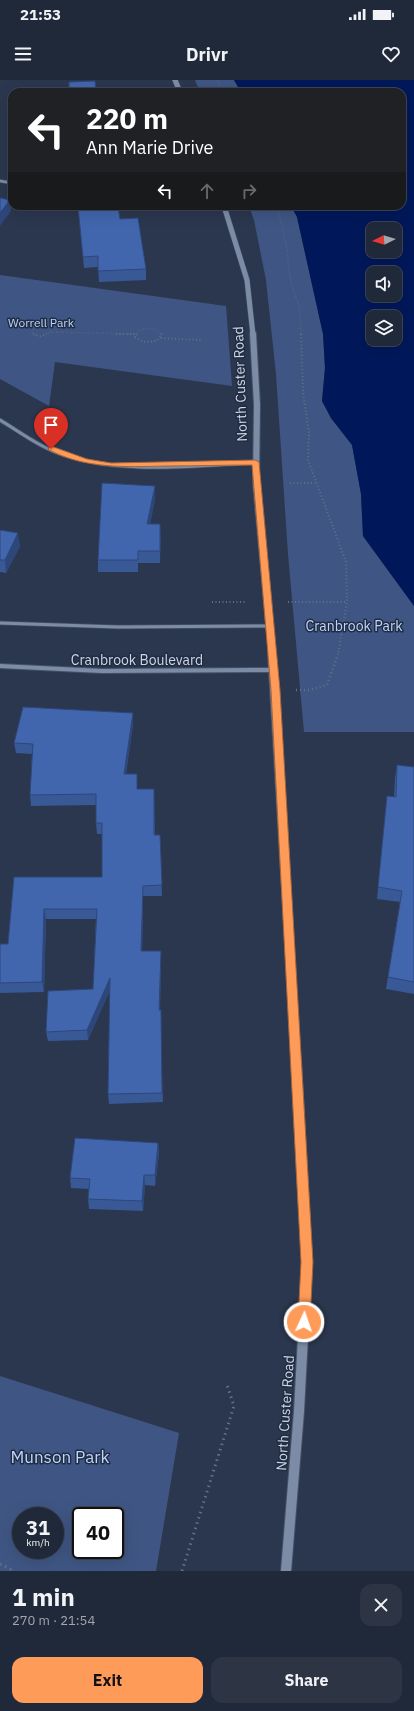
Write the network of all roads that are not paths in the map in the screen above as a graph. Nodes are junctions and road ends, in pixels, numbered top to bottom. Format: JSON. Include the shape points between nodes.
{"nodes":[{"id":1,"x":225,"y":210,"type":"edge"},
{"id":2,"x":0,"y":420,"type":"edge"},
{"id":3,"x":255,"y":462,"type":"junction"},
{"id":4,"x":0,"y":623,"type":"edge"},
{"id":5,"x":269,"y":626,"type":"junction"},
{"id":6,"x":0,"y":666,"type":"edge"},
{"id":7,"x":274,"y":670,"type":"junction"},
{"id":8,"x":286,"y":1571,"type":"edge"}],
"edges":[{"from":1,"to":3,"type":"street","name":"North Custer Road","via":[[247,280],[256,405]]},
{"from":2,"to":3,"type":"street","via":[[62,454],[87,461],[134,466]]},
{"from":3,"to":5,"type":"street","name":"North Custer Road"},
{"from":4,"to":5,"type":"street","via":[[118,627]]},
{"from":5,"to":7,"type":"street","name":"North Custer Road"},
{"from":6,"to":7,"type":"street","name":"Cranbrook Boulevard","via":[[66,671]]},
{"from":7,"to":8,"type":"street","name":"North Custer Road","via":[[307,1262],[299,1411]]}]}
